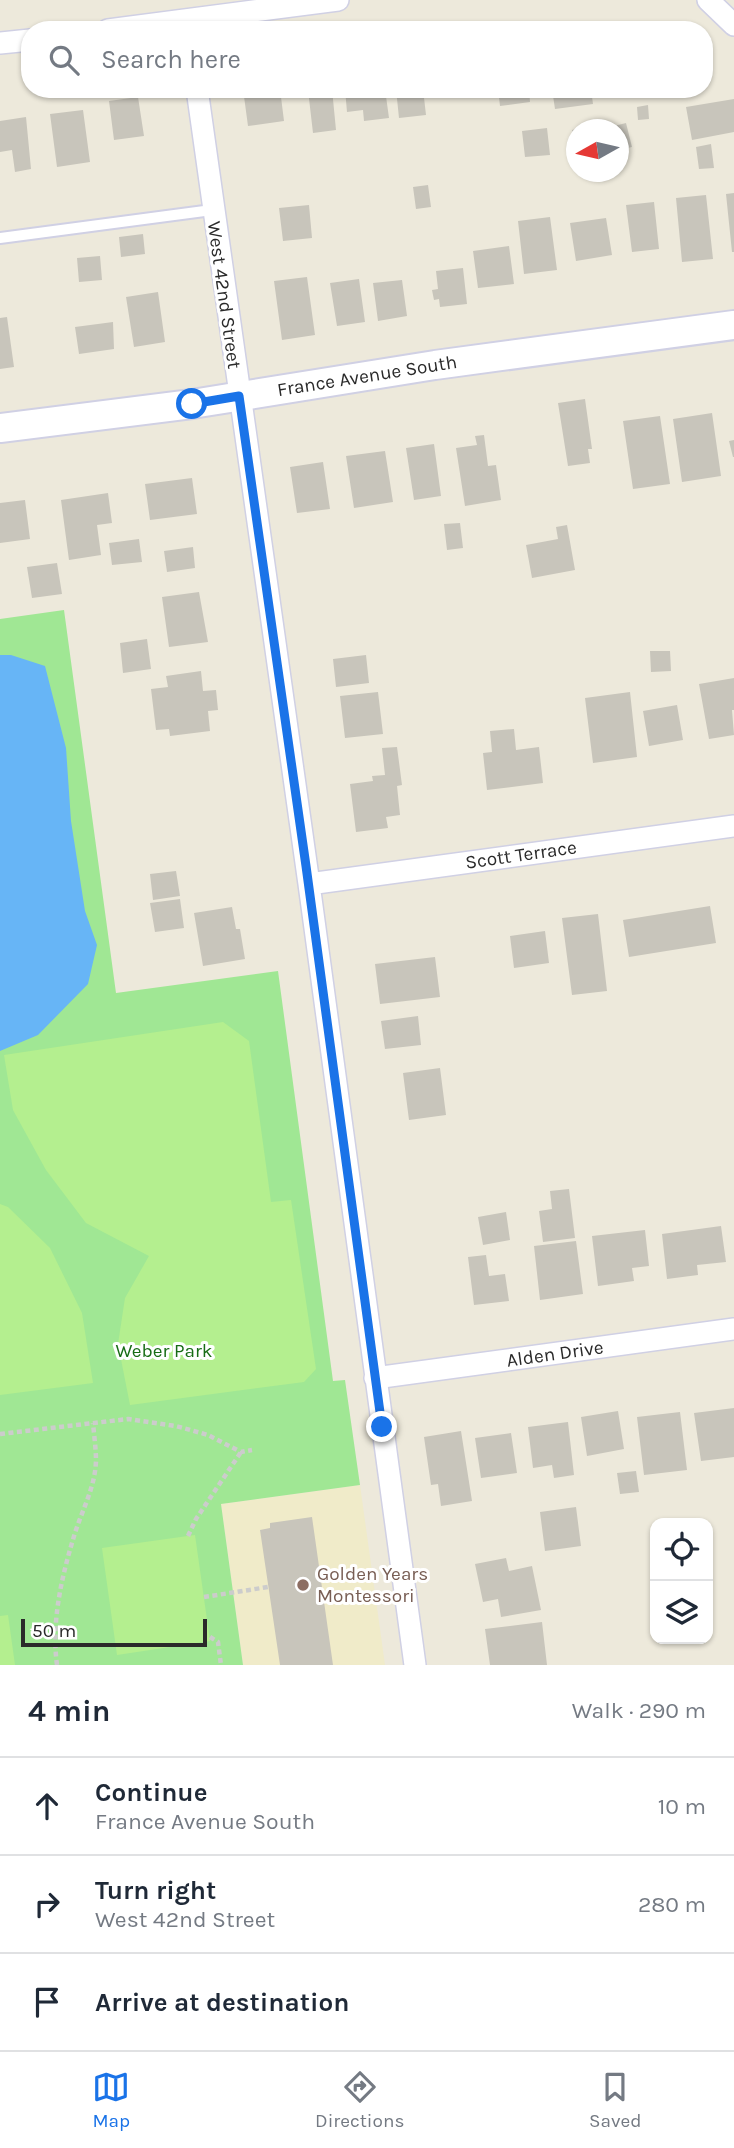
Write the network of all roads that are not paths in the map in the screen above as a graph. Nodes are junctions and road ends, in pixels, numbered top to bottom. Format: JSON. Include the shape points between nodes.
{"nodes":[{"id":1,"x":338,"y":0,"type":"edge"},
{"id":2,"x":708,"y":0,"type":"edge"},
{"id":3,"x":187,"y":17,"type":"edge"},
{"id":4,"x":163,"y":21,"type":"edge"},
{"id":5,"x":734,"y":25,"type":"edge"},
{"id":6,"x":21,"y":41,"type":"edge"},
{"id":7,"x":0,"y":43,"type":"edge"},
{"id":8,"x":198,"y":98,"type":"edge"},
{"id":9,"x":212,"y":210,"type":"junction"},
{"id":10,"x":0,"y":238,"type":"edge"},
{"id":11,"x":734,"y":325,"type":"edge"},
{"id":12,"x":239,"y":396,"type":"junction"},
{"id":13,"x":0,"y":428,"type":"edge"},
{"id":14,"x":734,"y":826,"type":"edge"},
{"id":15,"x":309,"y":884,"type":"junction"},
{"id":16,"x":734,"y":1329,"type":"edge"},
{"id":17,"x":375,"y":1378,"type":"junction"},
{"id":18,"x":415,"y":1665,"type":"edge"}],
"edges":[{"from":1,"to":3,"type":"street"},
{"from":2,"to":5,"type":"street"},
{"from":3,"to":4,"type":"street"},
{"from":6,"to":7,"type":"street"},
{"from":8,"to":9,"type":"street","name":"West 42nd Street"},
{"from":9,"to":10,"type":"lane"},
{"from":9,"to":12,"type":"street","name":"West 42nd Street"},
{"from":11,"to":12,"type":"main road","name":"France Avenue South"},
{"from":12,"to":13,"type":"main road","name":"France Avenue South"},
{"from":12,"to":15,"type":"street","name":"West 42nd Street"},
{"from":14,"to":15,"type":"street","name":"Scott Terrace"},
{"from":15,"to":17,"type":"street","name":"West 42nd Street"},
{"from":16,"to":17,"type":"street","name":"Alden Drive"},
{"from":17,"to":18,"type":"street","name":"West 42nd Street"}]}
